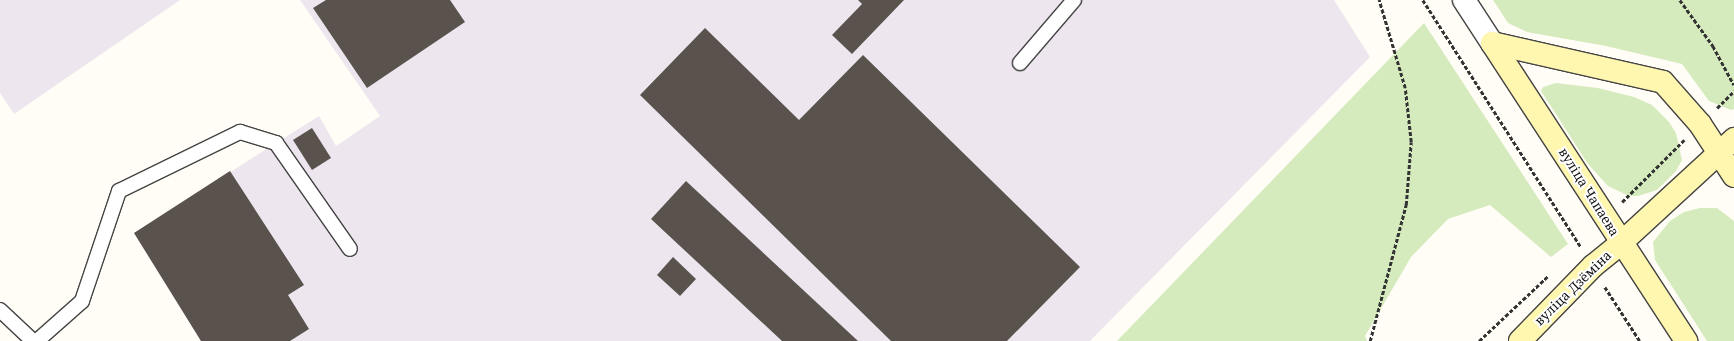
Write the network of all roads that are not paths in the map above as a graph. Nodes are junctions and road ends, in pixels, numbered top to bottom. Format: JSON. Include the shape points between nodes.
{"nodes":[{"id":1,"x":1074,"y":0,"type":"edge"},
{"id":2,"x":1464,"y":0,"type":"edge"},
{"id":3,"x":1492,"y":43,"type":"junction"},
{"id":4,"x":1020,"y":63,"type":"dead end"},
{"id":5,"x":1727,"y":147,"type":"edge"},
{"id":6,"x":1734,"y":176,"type":"edge"},
{"id":7,"x":1621,"y":243,"type":"junction"},
{"id":8,"x":350,"y":249,"type":"dead end"},
{"id":9,"x":0,"y":310,"type":"edge"},
{"id":10,"x":33,"y":341,"type":"edge"},
{"id":11,"x":37,"y":341,"type":"edge"},
{"id":12,"x":1520,"y":341,"type":"edge"},
{"id":13,"x":1686,"y":341,"type":"edge"}],
"edges":[{"from":1,"to":4,"type":"lane"},
{"from":2,"to":3,"type":"street","name":"вуліца Чапаева"},
{"from":3,"to":5,"type":"main road","via":[[1663,82],[1700,124]]},
{"from":3,"to":7,"type":"main road","name":"вуліца Чапаева"},
{"from":5,"to":6,"type":"main road"},
{"from":5,"to":7,"type":"main road","name":"вуліца Дзёміна"},
{"from":7,"to":12,"type":"main road","name":"вуліца Дзёміна","via":[[1594,266]]},
{"from":7,"to":13,"type":"main road","name":"вуліца Чапаева"},
{"from":8,"to":11,"type":"lane","via":[[276,143],[240,132],[119,190],[82,301]]},
{"from":9,"to":10,"type":"lane"}]}
